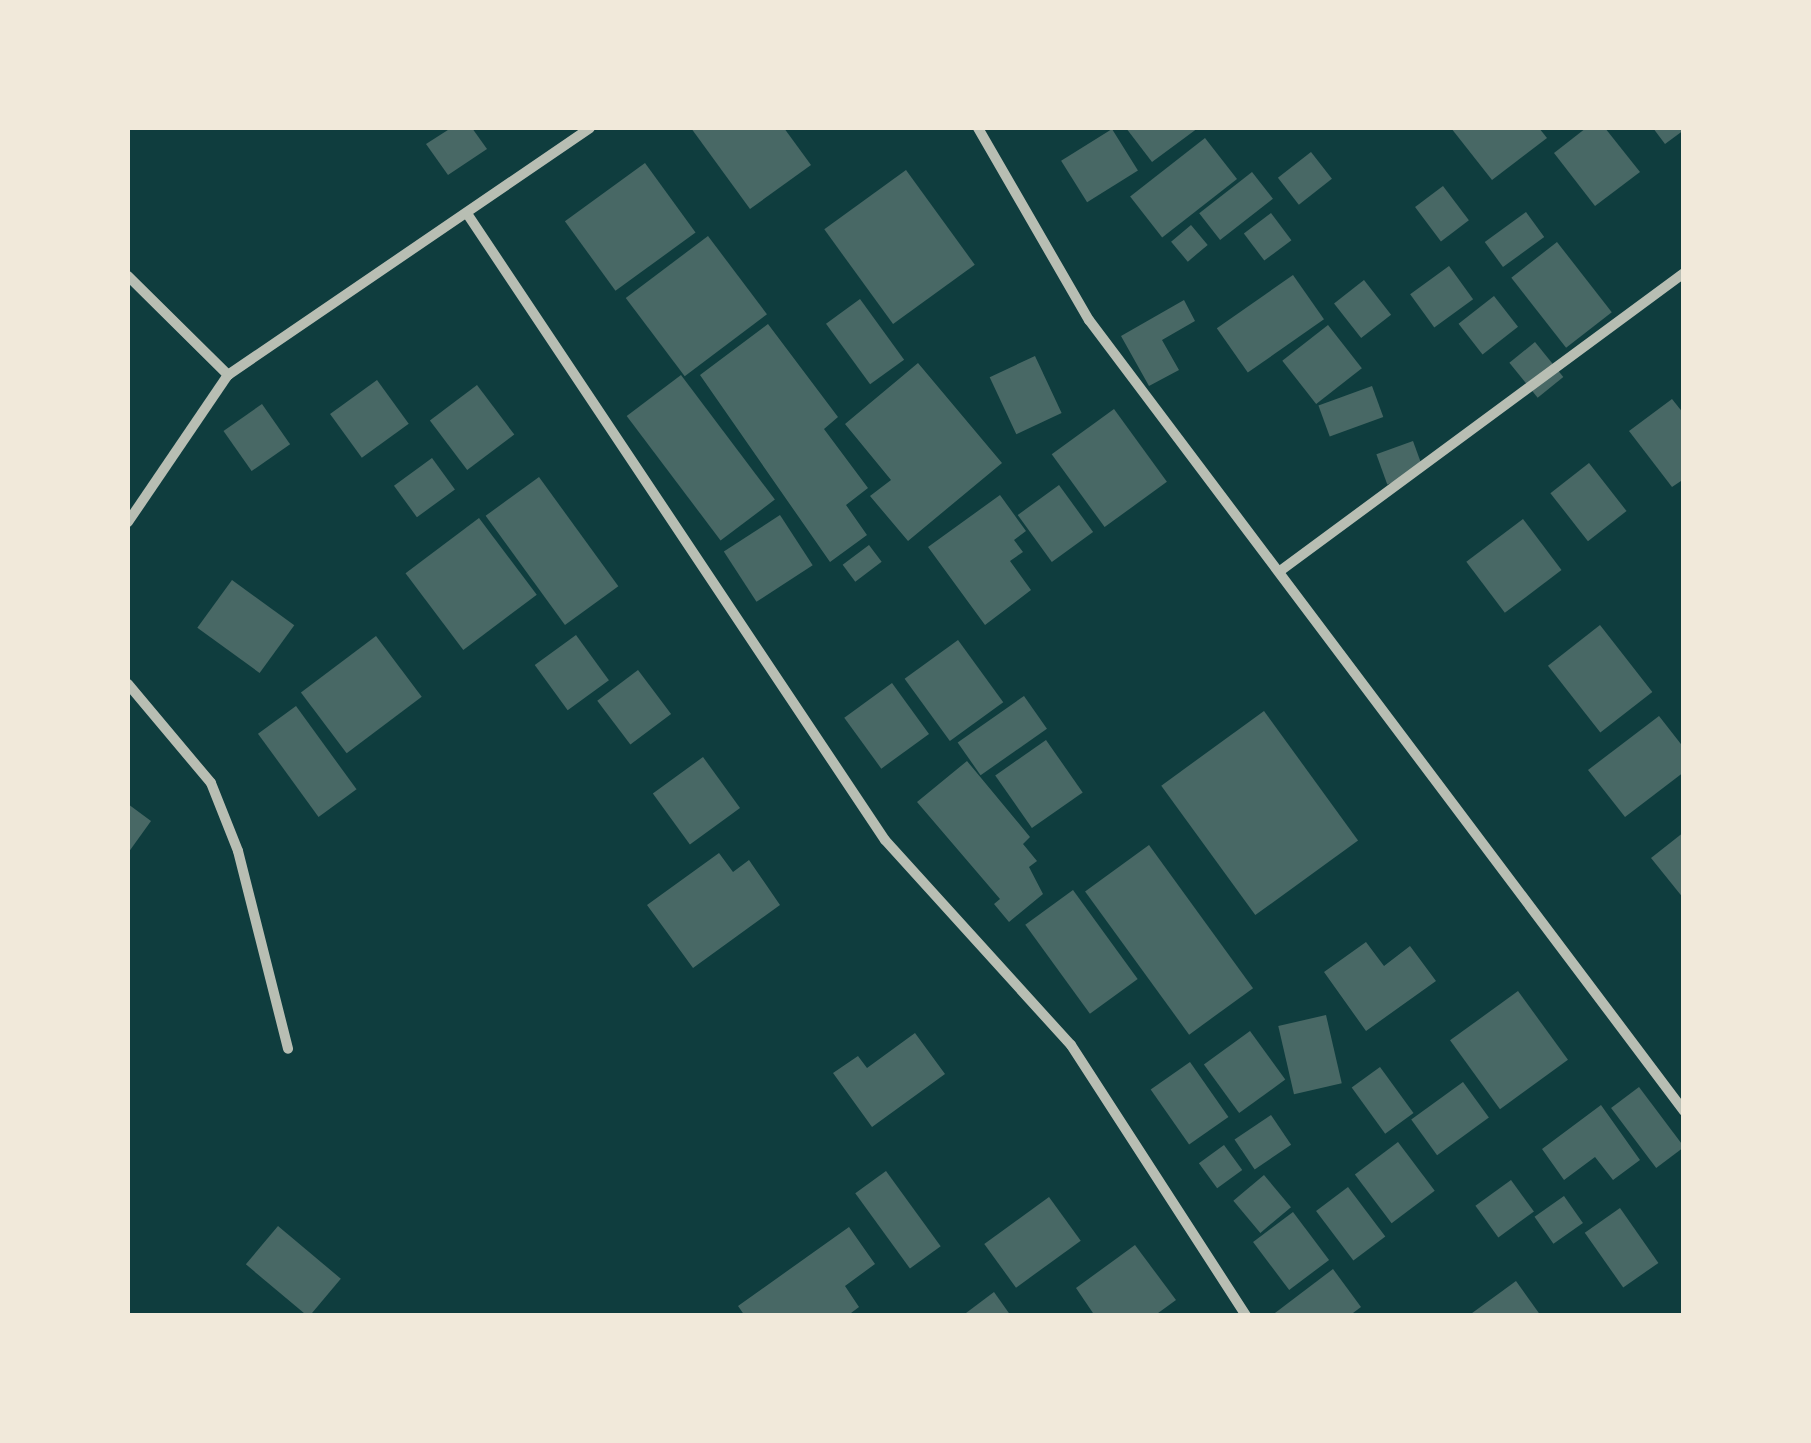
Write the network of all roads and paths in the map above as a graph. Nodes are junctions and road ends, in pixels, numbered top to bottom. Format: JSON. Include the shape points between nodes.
{"nodes":[{"id":1,"x":590,"y":128,"type":"edge"},
{"id":2,"x":978,"y":128,"type":"edge"},
{"id":3,"x":468,"y":216,"type":"junction"},
{"id":4,"x":1684,"y":274,"type":"edge"},
{"id":5,"x":128,"y":276,"type":"edge"},
{"id":6,"x":228,"y":375,"type":"junction"},
{"id":7,"x":128,"y":522,"type":"edge"},
{"id":8,"x":1280,"y":571,"type":"junction"},
{"id":9,"x":128,"y":684,"type":"edge"},
{"id":10,"x":288,"y":1049,"type":"dead end"},
{"id":11,"x":1684,"y":1111,"type":"edge"},
{"id":12,"x":1246,"y":1316,"type":"edge"}],
"edges":[{"from":1,"to":3,"type":"street"},
{"from":2,"to":8,"type":"street","via":[[1089,320]]},
{"from":3,"to":6,"type":"street"},
{"from":3,"to":12,"type":"street","via":[[885,840],[1071,1045]]},
{"from":4,"to":8,"type":"street"},
{"from":5,"to":6,"type":"street"},
{"from":6,"to":7,"type":"street"},
{"from":8,"to":11,"type":"street"},
{"from":9,"to":10,"type":"street","via":[[211,784],[238,851]]}]}
